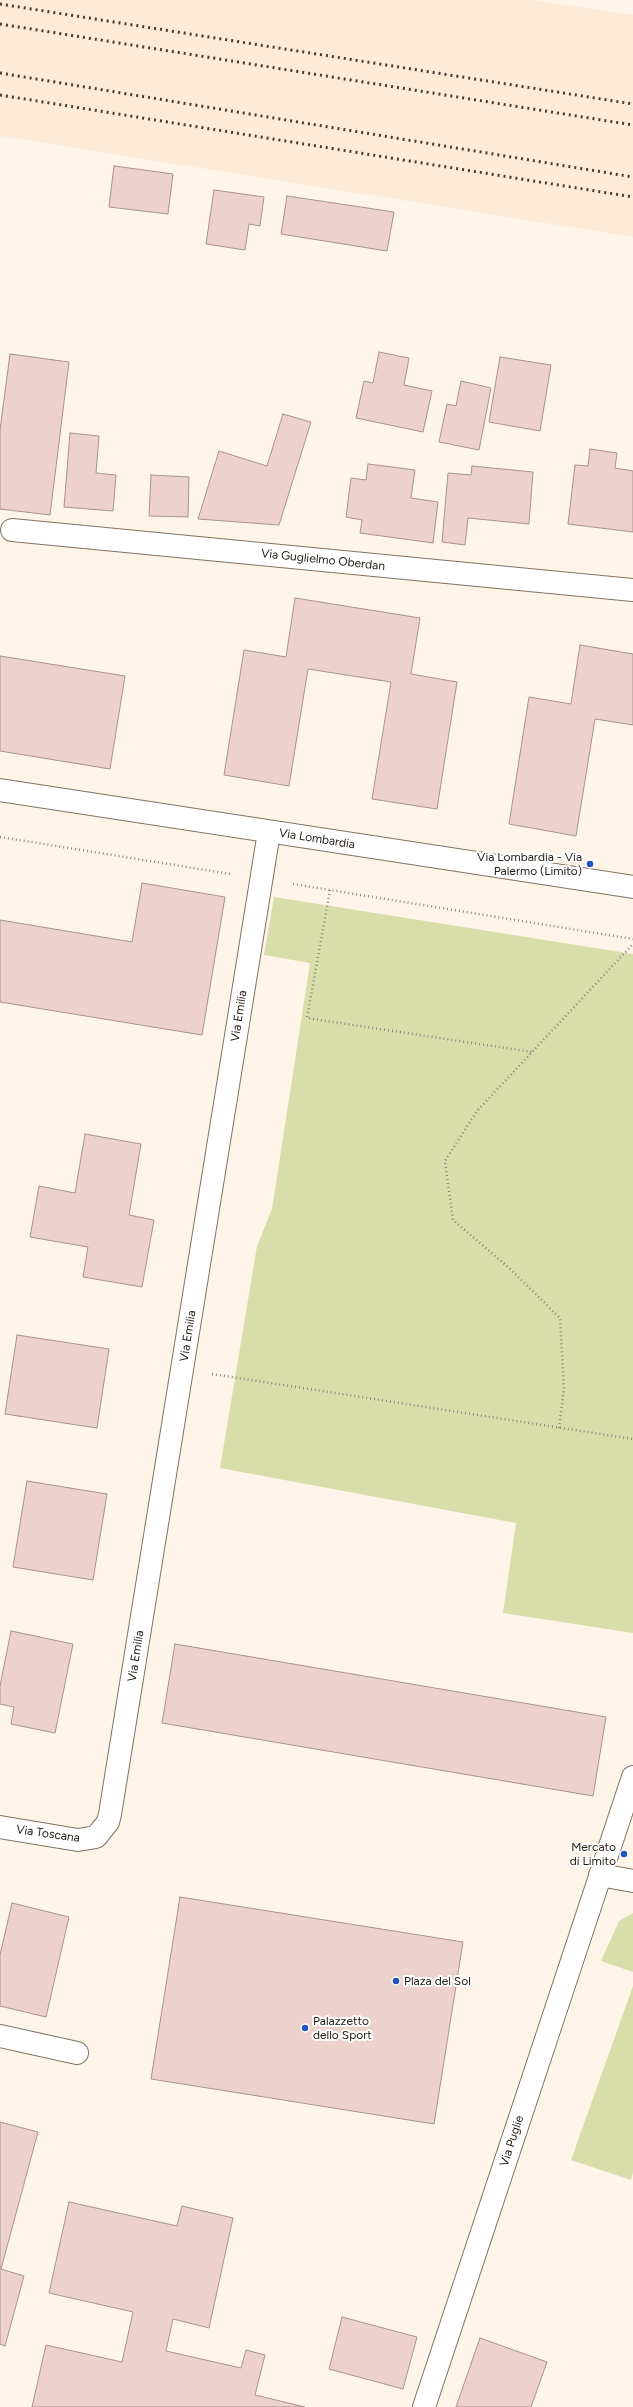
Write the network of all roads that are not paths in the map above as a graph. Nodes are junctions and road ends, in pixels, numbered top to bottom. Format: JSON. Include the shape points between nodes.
{"nodes":[{"id":1,"x":12,"y":530,"type":"dead end"},
{"id":2,"x":633,"y":590,"type":"edge"},
{"id":3,"x":0,"y":790,"type":"edge"},
{"id":4,"x":269,"y":832,"type":"junction"},
{"id":5,"x":633,"y":887,"type":"edge"},
{"id":6,"x":633,"y":1777,"type":"edge"},
{"id":7,"x":0,"y":1827,"type":"edge"},
{"id":8,"x":96,"y":1837,"type":"joint"},
{"id":9,"x":600,"y":1875,"type":"junction"},
{"id":10,"x":633,"y":1881,"type":"edge"},
{"id":11,"x":0,"y":2036,"type":"edge"},
{"id":12,"x":77,"y":2053,"type":"dead end"},
{"id":13,"x":424,"y":2407,"type":"edge"}],
"edges":[{"from":1,"to":2,"type":"street","name":"Via Guglielmo Oberdan"},
{"from":3,"to":4,"type":"street","name":"Via Lombardia"},
{"from":4,"to":5,"type":"street","name":"Via Lombardia"},
{"from":4,"to":8,"type":"street","name":"Via Emilia","via":[[110,1814],[108,1822]]},
{"from":6,"to":9,"type":"street","name":"Via Puglie"},
{"from":7,"to":8,"type":"street","name":"Via Toscana","via":[[68,1839]]},
{"from":9,"to":10,"type":"street"},
{"from":9,"to":13,"type":"street","name":"Via Puglie"},
{"from":11,"to":12,"type":"street"}]}
